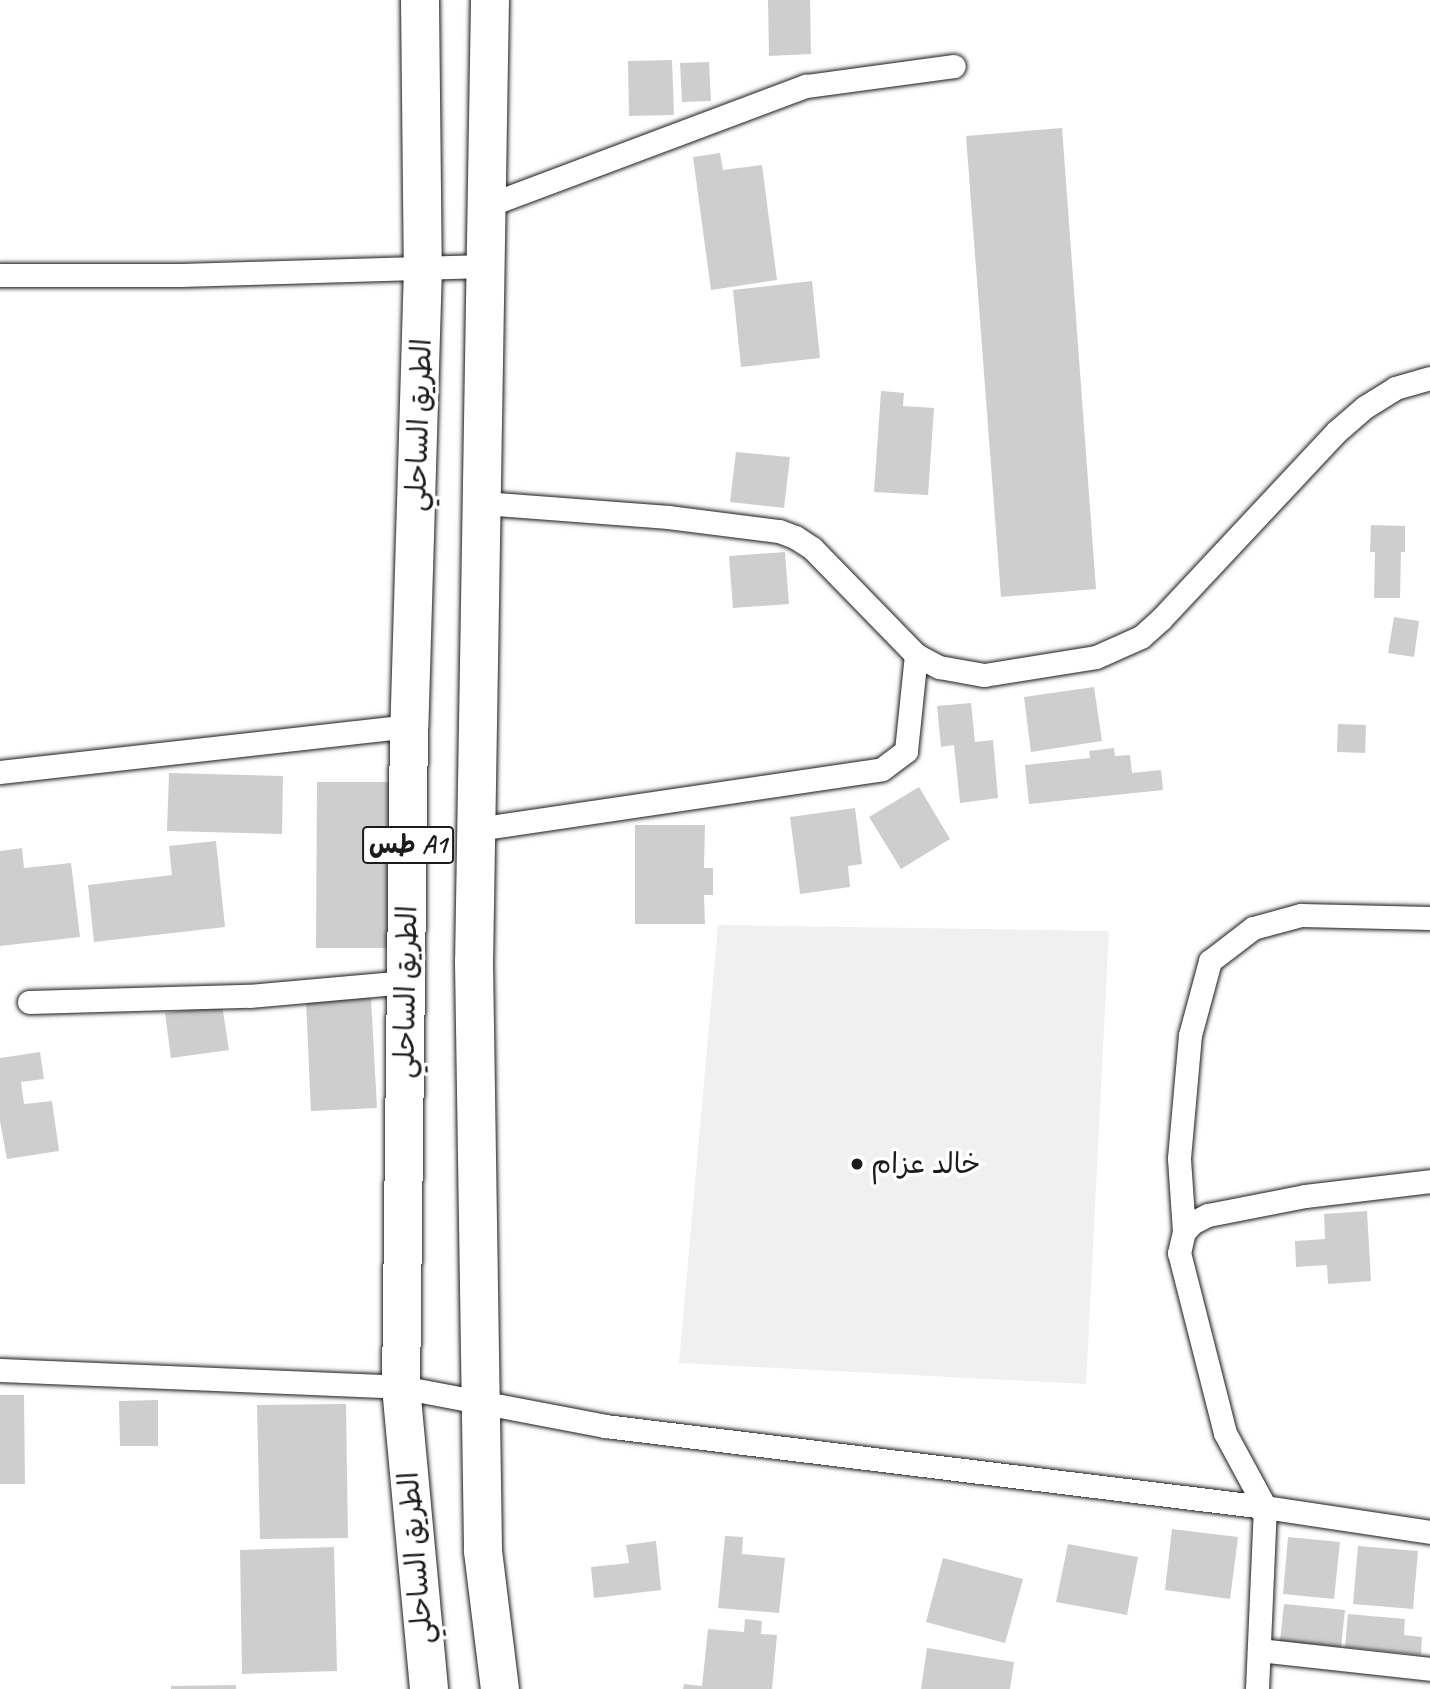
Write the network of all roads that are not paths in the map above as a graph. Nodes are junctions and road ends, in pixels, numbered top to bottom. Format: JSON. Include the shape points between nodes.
{"nodes":[{"id":1,"x":420,"y":0,"type":"edge"},
{"id":2,"x":490,"y":0,"type":"edge"},
{"id":3,"x":954,"y":66,"type":"dead end"},
{"id":4,"x":486,"y":206,"type":"junction"},
{"id":5,"x":485,"y":266,"type":"junction"},
{"id":6,"x":423,"y":267,"type":"junction"},
{"id":7,"x":0,"y":275,"type":"edge"},
{"id":8,"x":1430,"y":378,"type":"edge"},
{"id":9,"x":483,"y":503,"type":"junction"},
{"id":10,"x":916,"y":655,"type":"junction"},
{"id":11,"x":409,"y":726,"type":"junction"},
{"id":12,"x":0,"y":772,"type":"edge"},
{"id":13,"x":477,"y":829,"type":"junction"},
{"id":14,"x":1430,"y":918,"type":"edge"},
{"id":15,"x":406,"y":982,"type":"junction"},
{"id":16,"x":29,"y":1002,"type":"dead end"},
{"id":17,"x":1430,"y":1181,"type":"edge"},
{"id":18,"x":1184,"y":1232,"type":"junction"},
{"id":19,"x":0,"y":1370,"type":"edge"},
{"id":20,"x":401,"y":1387,"type":"junction"},
{"id":21,"x":481,"y":1401,"type":"junction"},
{"id":22,"x":1265,"y":1507,"type":"junction"},
{"id":23,"x":1430,"y":1532,"type":"edge"},
{"id":24,"x":1259,"y":1650,"type":"junction"},
{"id":25,"x":1430,"y":1669,"type":"edge"},
{"id":26,"x":429,"y":1689,"type":"edge"},
{"id":27,"x":500,"y":1689,"type":"edge"},
{"id":28,"x":1257,"y":1689,"type":"edge"}],
"edges":[{"from":1,"to":6,"type":"highway","name":"الطريق الساحلي","number":"طس A1"},
{"from":2,"to":4,"type":"highway","number":"طس A1"},
{"from":3,"to":4,"type":"street","via":[[806,86]]},
{"from":4,"to":5,"type":"highway","number":"طس A1"},
{"from":5,"to":6,"type":"street"},
{"from":5,"to":9,"type":"highway","number":"طس A1"},
{"from":6,"to":7,"type":"street"},
{"from":6,"to":11,"type":"highway","name":"الطريق الساحلي","number":"طس A1"},
{"from":8,"to":10,"type":"street","via":[[1395,388],[1336,432],[1141,637],[1096,657],[984,676],[939,667]]},
{"from":9,"to":10,"type":"street","via":[[779,531],[812,548]]},
{"from":9,"to":13,"type":"highway","number":"طس A1"},
{"from":10,"to":13,"type":"street","via":[[906,751],[882,769]]},
{"from":11,"to":12,"type":"street"},
{"from":11,"to":15,"type":"highway","name":"الطريق الساحلي","number":"طس A1"},
{"from":13,"to":21,"type":"highway","number":"طس A1","via":[[474,962]]},
{"from":14,"to":18,"type":"street","via":[[1301,915],[1253,928],[1210,961],[1191,1035],[1179,1158]]},
{"from":15,"to":16,"type":"street","via":[[249,996]]},
{"from":15,"to":20,"type":"highway","name":"الطريق الساحلي","number":"طس A1"},
{"from":17,"to":18,"type":"street","via":[[1305,1196],[1208,1215]]},
{"from":18,"to":22,"type":"street","via":[[1178,1253],[1225,1433]]},
{"from":19,"to":20,"type":"street"},
{"from":20,"to":21,"type":"street"},
{"from":20,"to":26,"type":"highway","name":"الطريق الساحلي","number":"طس A1"},
{"from":21,"to":22,"type":"street","via":[[605,1426]]},
{"from":21,"to":27,"type":"highway","number":"طس A1","via":[[483,1551]]},
{"from":22,"to":23,"type":"street"},
{"from":22,"to":24,"type":"street"},
{"from":24,"to":25,"type":"street"},
{"from":24,"to":28,"type":"street"}]}
